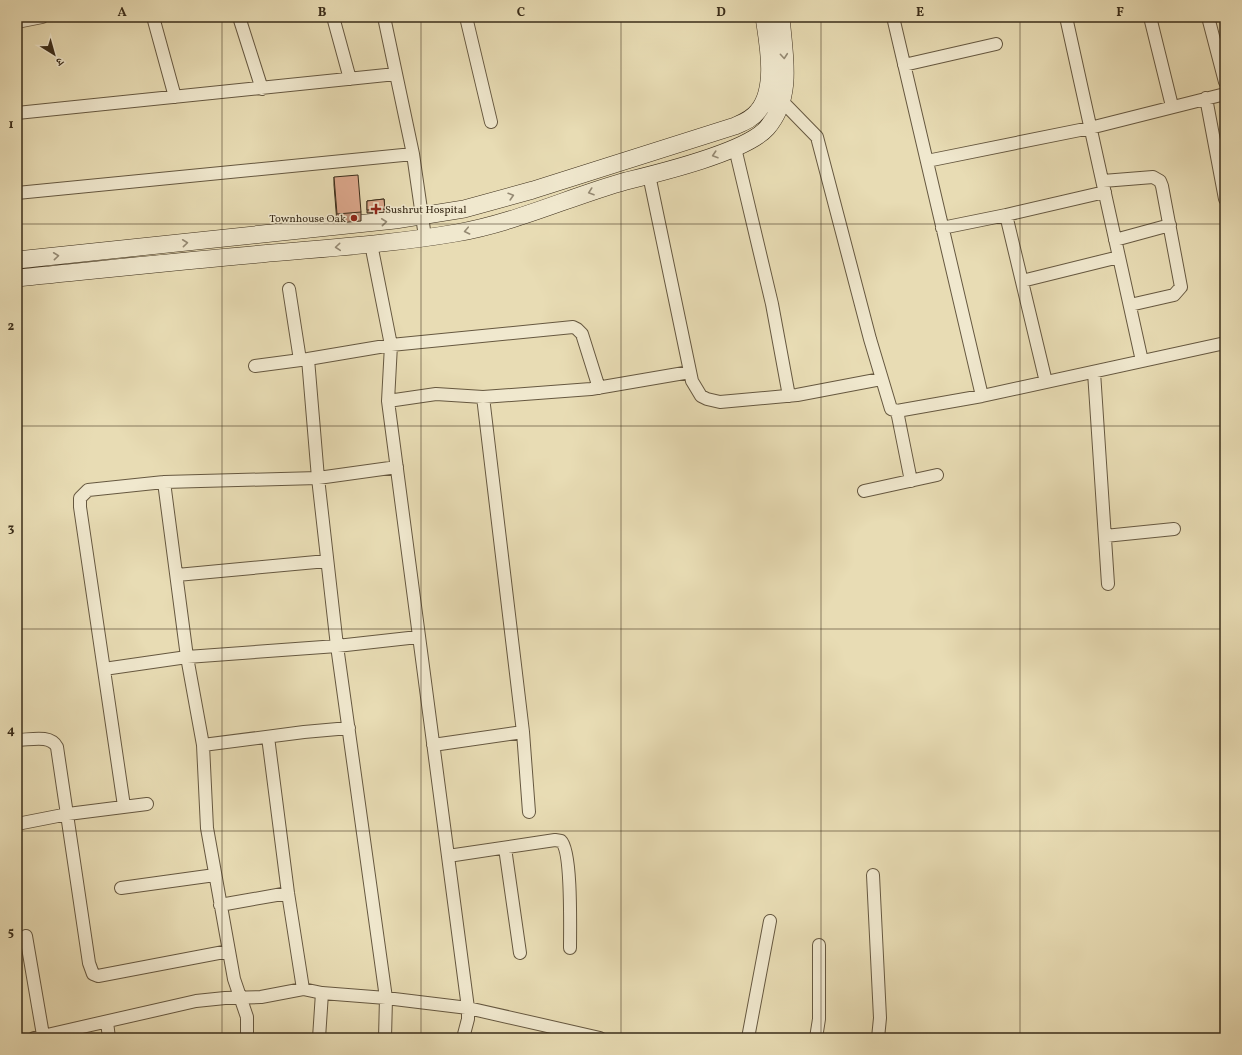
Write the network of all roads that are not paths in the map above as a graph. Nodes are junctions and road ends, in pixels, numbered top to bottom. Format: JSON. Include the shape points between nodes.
{"nodes":[{"id":1,"x":42,"y":17,"type":"edge"},
{"id":2,"x":153,"y":17,"type":"edge"},
{"id":3,"x":239,"y":17,"type":"edge"},
{"id":4,"x":333,"y":17,"type":"edge"},
{"id":5,"x":384,"y":17,"type":"edge"},
{"id":6,"x":466,"y":17,"type":"edge"},
{"id":7,"x":764,"y":17,"type":"edge"},
{"id":8,"x":780,"y":17,"type":"edge"},
{"id":9,"x":893,"y":17,"type":"edge"},
{"id":10,"x":1066,"y":17,"type":"edge"},
{"id":11,"x":1150,"y":17,"type":"edge"},
{"id":12,"x":1208,"y":17,"type":"edge"},
{"id":13,"x":17,"y":22,"type":"edge"},
{"id":14,"x":996,"y":44,"type":"dead end"},
{"id":15,"x":904,"y":65,"type":"junction"},
{"id":16,"x":396,"y":74,"type":"junction"},
{"id":17,"x":350,"y":79,"type":"junction"},
{"id":18,"x":1225,"y":82,"type":"edge"},
{"id":19,"x":767,"y":87,"type":"junction"},
{"id":20,"x":262,"y":89,"type":"junction"},
{"id":21,"x":1225,"y":94,"type":"edge"},
{"id":22,"x":176,"y":98,"type":"junction"},
{"id":23,"x":1206,"y":98,"type":"junction"},
{"id":24,"x":783,"y":101,"type":"junction"},
{"id":25,"x":1172,"y":106,"type":"junction"},
{"id":26,"x":17,"y":113,"type":"edge"},
{"id":27,"x":492,"y":122,"type":"dead end"},
{"id":28,"x":1090,"y":128,"type":"junction"},
{"id":29,"x":735,"y":148,"type":"junction"},
{"id":30,"x":413,"y":154,"type":"junction"},
{"id":31,"x":927,"y":161,"type":"junction"},
{"id":32,"x":649,"y":175,"type":"junction"},
{"id":33,"x":1104,"y":187,"type":"junction"},
{"id":34,"x":17,"y":193,"type":"edge"},
{"id":35,"x":1225,"y":199,"type":"edge"},
{"id":36,"x":1006,"y":215,"type":"junction"},
{"id":37,"x":422,"y":216,"type":"junction"},
{"id":38,"x":1170,"y":225,"type":"junction"},
{"id":39,"x":942,"y":228,"type":"junction"},
{"id":40,"x":425,"y":237,"type":"junction"},
{"id":41,"x":1116,"y":240,"type":"junction"},
{"id":42,"x":371,"y":244,"type":"junction"},
{"id":43,"x":1119,"y":257,"type":"junction"},
{"id":44,"x":17,"y":260,"type":"edge"},
{"id":45,"x":17,"y":278,"type":"edge"},
{"id":46,"x":1022,"y":281,"type":"junction"},
{"id":47,"x":289,"y":290,"type":"dead end"},
{"id":48,"x":1130,"y":305,"type":"junction"},
{"id":49,"x":1225,"y":343,"type":"edge"},
{"id":50,"x":391,"y":345,"type":"junction"},
{"id":51,"x":304,"y":360,"type":"junction"},
{"id":52,"x":1142,"y":361,"type":"junction"},
{"id":53,"x":255,"y":366,"type":"dead end"},
{"id":54,"x":690,"y":372,"type":"junction"},
{"id":55,"x":1094,"y":372,"type":"junction"},
{"id":56,"x":881,"y":379,"type":"junction"},
{"id":57,"x":1046,"y":382,"type":"junction"},
{"id":58,"x":599,"y":388,"type":"junction"},
{"id":59,"x":789,"y":396,"type":"junction"},
{"id":60,"x":982,"y":396,"type":"junction"},
{"id":61,"x":483,"y":397,"type":"junction"},
{"id":62,"x":388,"y":400,"type":"junction"},
{"id":63,"x":897,"y":411,"type":"junction"},
{"id":64,"x":397,"y":467,"type":"junction"},
{"id":65,"x":937,"y":475,"type":"dead end"},
{"id":66,"x":318,"y":478,"type":"junction"},
{"id":67,"x":911,"y":481,"type":"junction"},
{"id":68,"x":164,"y":482,"type":"junction"},
{"id":69,"x":864,"y":491,"type":"dead end"},
{"id":70,"x":1174,"y":529,"type":"dead end"},
{"id":71,"x":1105,"y":536,"type":"junction"},
{"id":72,"x":327,"y":561,"type":"junction"},
{"id":73,"x":177,"y":576,"type":"junction"},
{"id":74,"x":1108,"y":584,"type":"dead end"},
{"id":75,"x":418,"y":637,"type":"junction"},
{"id":76,"x":337,"y":646,"type":"junction"},
{"id":77,"x":187,"y":657,"type":"junction"},
{"id":78,"x":104,"y":669,"type":"junction"},
{"id":79,"x":349,"y":728,"type":"junction"},
{"id":80,"x":523,"y":732,"type":"junction"},
{"id":81,"x":268,"y":738,"type":"junction"},
{"id":82,"x":17,"y":740,"type":"edge"},
{"id":83,"x":203,"y":745,"type":"junction"},
{"id":84,"x":433,"y":745,"type":"junction"},
{"id":85,"x":147,"y":804,"type":"dead end"},
{"id":86,"x":124,"y":806,"type":"junction"},
{"id":87,"x":529,"y":812,"type":"dead end"},
{"id":88,"x":68,"y":814,"type":"junction"},
{"id":89,"x":17,"y":824,"type":"edge"},
{"id":90,"x":506,"y":848,"type":"junction"},
{"id":91,"x":448,"y":856,"type":"junction"},
{"id":92,"x":215,"y":875,"type":"junction"},
{"id":93,"x":873,"y":875,"type":"dead end"},
{"id":94,"x":121,"y":888,"type":"dead end"},
{"id":95,"x":288,"y":893,"type":"junction"},
{"id":96,"x":220,"y":905,"type":"junction"},
{"id":97,"x":770,"y":921,"type":"dead end"},
{"id":98,"x":26,"y":936,"type":"dead end"},
{"id":99,"x":819,"y":945,"type":"dead end"},
{"id":100,"x":570,"y":948,"type":"dead end"},
{"id":101,"x":229,"y":951,"type":"junction"},
{"id":102,"x":520,"y":953,"type":"dead end"},
{"id":103,"x":303,"y":989,"type":"junction"},
{"id":104,"x":322,"y":993,"type":"junction"},
{"id":105,"x":240,"y":998,"type":"junction"},
{"id":106,"x":386,"y":998,"type":"junction"},
{"id":107,"x":468,"y":1008,"type":"junction"},
{"id":108,"x":107,"y":1022,"type":"junction"},
{"id":109,"x":551,"y":1033,"type":"edge"},
{"id":110,"x":39,"y":1037,"type":"edge"},
{"id":111,"x":109,"y":1038,"type":"edge"},
{"id":112,"x":247,"y":1038,"type":"edge"},
{"id":113,"x":319,"y":1038,"type":"edge"},
{"id":114,"x":386,"y":1038,"type":"edge"},
{"id":115,"x":463,"y":1038,"type":"edge"},
{"id":116,"x":600,"y":1038,"type":"edge"},
{"id":117,"x":748,"y":1038,"type":"edge"},
{"id":118,"x":816,"y":1038,"type":"edge"},
{"id":119,"x":878,"y":1038,"type":"edge"}],
"edges":[{"from":1,"to":13,"type":"street"},
{"from":2,"to":22,"type":"street"},
{"from":3,"to":20,"type":"street"},
{"from":4,"to":17,"type":"street"},
{"from":5,"to":16,"type":"street"},
{"from":6,"to":27,"type":"street"},
{"from":7,"to":19,"type":"street","via":[[769,52]]},
{"from":8,"to":24,"type":"street","one_way":true,"via":[[785,67]]},
{"from":9,"to":15,"type":"street"},
{"from":10,"to":28,"type":"street"},
{"from":11,"to":25,"type":"street"},
{"from":12,"to":18,"type":"street"},
{"from":14,"to":15,"type":"street"},
{"from":15,"to":31,"type":"street"},
{"from":16,"to":17,"type":"street"},
{"from":16,"to":30,"type":"street"},
{"from":17,"to":20,"type":"street"},
{"from":19,"to":24,"type":"street"},
{"from":37,"to":19,"type":"street","one_way":true,"via":[[495,201],[735,126],[749,120],[758,111],[764,102]]},
{"from":20,"to":22,"type":"street"},
{"from":21,"to":23,"type":"street"},
{"from":22,"to":26,"type":"street"},
{"from":23,"to":25,"type":"street"},
{"from":23,"to":35,"type":"street"},
{"from":24,"to":29,"type":"street","via":[[766,130]]},
{"from":24,"to":56,"type":"street","via":[[817,137]]},
{"from":25,"to":28,"type":"street"},
{"from":28,"to":31,"type":"street"},
{"from":28,"to":33,"type":"street"},
{"from":29,"to":32,"type":"street","one_way":true},
{"from":29,"to":59,"type":"street","via":[[772,304]]},
{"from":30,"to":34,"type":"street"},
{"from":30,"to":37,"type":"street"},
{"from":31,"to":39,"type":"street"},
{"from":32,"to":40,"type":"street","one_way":true,"via":[[476,229]]},
{"from":32,"to":54,"type":"street"},
{"from":33,"to":36,"type":"street"},
{"from":33,"to":38,"type":"street","via":[[1153,177],[1157,179],[1162,186]]},
{"from":33,"to":41,"type":"street"},
{"from":36,"to":39,"type":"street"},
{"from":36,"to":46,"type":"street"},
{"from":37,"to":40,"type":"street"},
{"from":44,"to":37,"type":"street","one_way":true},
{"from":38,"to":41,"type":"street"},
{"from":38,"to":48,"type":"street","via":[[1181,283],[1180,290],[1174,295]]},
{"from":39,"to":60,"type":"street"},
{"from":40,"to":42,"type":"street"},
{"from":41,"to":43,"type":"street"},
{"from":42,"to":45,"type":"street","one_way":true},
{"from":42,"to":50,"type":"street"},
{"from":43,"to":46,"type":"street"},
{"from":43,"to":48,"type":"street"},
{"from":46,"to":57,"type":"street"},
{"from":47,"to":51,"type":"street"},
{"from":48,"to":52,"type":"street"},
{"from":49,"to":52,"type":"street"},
{"from":50,"to":51,"type":"street"},
{"from":50,"to":58,"type":"street","via":[[573,327],[582,334]]},
{"from":50,"to":62,"type":"street"},
{"from":51,"to":53,"type":"street"},
{"from":51,"to":66,"type":"street"},
{"from":52,"to":55,"type":"street"},
{"from":54,"to":58,"type":"street"},
{"from":54,"to":59,"type":"street","via":[[696,389],[707,399],[720,402]]},
{"from":55,"to":57,"type":"street"},
{"from":55,"to":71,"type":"street"},
{"from":56,"to":59,"type":"street"},
{"from":56,"to":63,"type":"street","via":[[888,405]]},
{"from":57,"to":60,"type":"street"},
{"from":58,"to":61,"type":"street"},
{"from":60,"to":63,"type":"street"},
{"from":61,"to":62,"type":"street","via":[[436,394]]},
{"from":61,"to":80,"type":"street"},
{"from":62,"to":64,"type":"street"},
{"from":63,"to":67,"type":"street"},
{"from":64,"to":66,"type":"street"},
{"from":64,"to":75,"type":"street"},
{"from":65,"to":67,"type":"street"},
{"from":66,"to":68,"type":"street"},
{"from":66,"to":72,"type":"street"},
{"from":67,"to":69,"type":"street"},
{"from":68,"to":73,"type":"street"},
{"from":68,"to":78,"type":"street","via":[[88,490],[80,498]]},
{"from":70,"to":71,"type":"street"},
{"from":71,"to":74,"type":"street"},
{"from":72,"to":73,"type":"street"},
{"from":72,"to":76,"type":"street"},
{"from":73,"to":77,"type":"street"},
{"from":75,"to":76,"type":"street"},
{"from":75,"to":84,"type":"street"},
{"from":76,"to":77,"type":"street"},
{"from":76,"to":79,"type":"street"},
{"from":77,"to":78,"type":"street"},
{"from":77,"to":83,"type":"street"},
{"from":78,"to":86,"type":"street"},
{"from":79,"to":81,"type":"street"},
{"from":79,"to":106,"type":"street"},
{"from":80,"to":84,"type":"street"},
{"from":80,"to":87,"type":"street"},
{"from":81,"to":83,"type":"street"},
{"from":81,"to":95,"type":"street"},
{"from":82,"to":88,"type":"street","via":[[49,739],[54,742]]},
{"from":83,"to":92,"type":"street","via":[[206,814]]},
{"from":84,"to":91,"type":"street"},
{"from":85,"to":86,"type":"street"},
{"from":86,"to":88,"type":"street"},
{"from":88,"to":89,"type":"street"},
{"from":88,"to":101,"type":"street","via":[[89,963],[93,974],[98,976]]},
{"from":90,"to":91,"type":"street"},
{"from":90,"to":100,"type":"street","via":[[556,840],[564,844],[569,887]]},
{"from":90,"to":102,"type":"street"},
{"from":91,"to":107,"type":"street"},
{"from":92,"to":94,"type":"street"},
{"from":92,"to":96,"type":"street"},
{"from":93,"to":119,"type":"street","via":[[880,1018]]},
{"from":95,"to":96,"type":"street"},
{"from":95,"to":103,"type":"street"},
{"from":96,"to":101,"type":"street"},
{"from":97,"to":117,"type":"street"},
{"from":98,"to":110,"type":"street"},
{"from":99,"to":118,"type":"street","via":[[819,1019]]},
{"from":101,"to":105,"type":"street"},
{"from":103,"to":104,"type":"street"},
{"from":103,"to":105,"type":"street"},
{"from":104,"to":106,"type":"street"},
{"from":104,"to":113,"type":"street"},
{"from":105,"to":108,"type":"street","via":[[196,1002]]},
{"from":105,"to":112,"type":"street","via":[[247,1017]]},
{"from":106,"to":107,"type":"street"},
{"from":106,"to":114,"type":"street"},
{"from":107,"to":109,"type":"street"},
{"from":107,"to":115,"type":"street"},
{"from":108,"to":110,"type":"street"},
{"from":108,"to":111,"type":"street"},
{"from":109,"to":116,"type":"street"}]}
